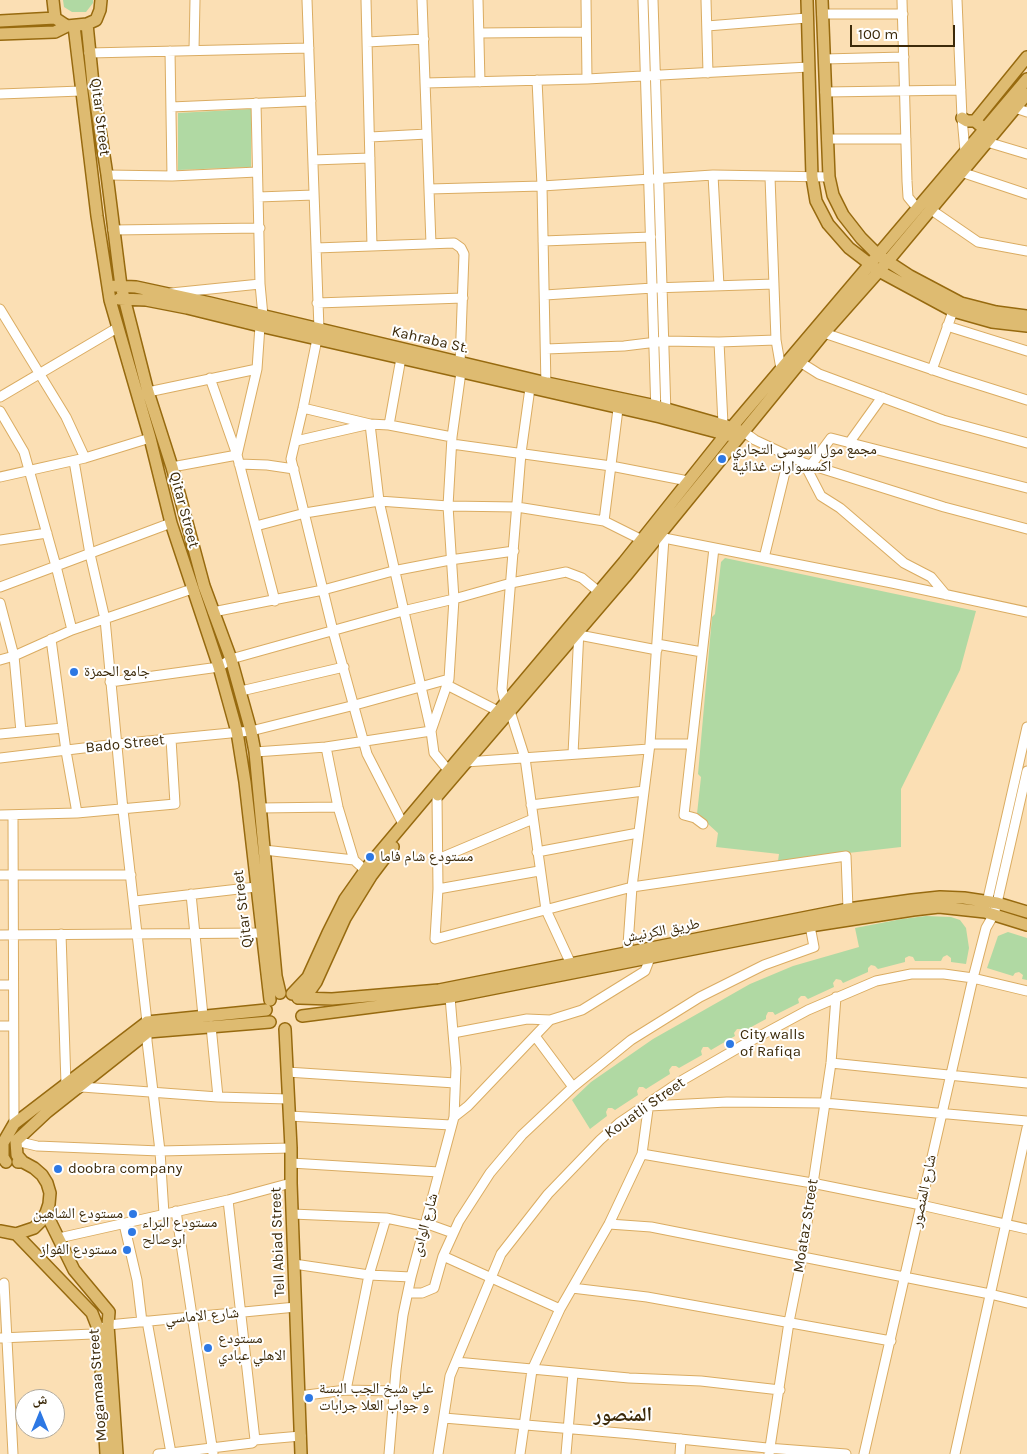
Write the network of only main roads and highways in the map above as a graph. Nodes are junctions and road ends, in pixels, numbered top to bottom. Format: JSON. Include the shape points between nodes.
{"nodes":[{"id":1,"x":53,"y":0,"type":"edge"},
{"id":2,"x":101,"y":0,"type":"edge"},
{"id":3,"x":807,"y":0,"type":"edge"},
{"id":4,"x":822,"y":0,"type":"edge"},
{"id":5,"x":55,"y":18,"type":"junction"},
{"id":6,"x":0,"y":21,"type":"edge"},
{"id":7,"x":87,"y":24,"type":"junction"},
{"id":8,"x":71,"y":26,"type":"junction"},
{"id":9,"x":0,"y":34,"type":"edge"},
{"id":10,"x":1027,"y":57,"type":"edge"},
{"id":11,"x":1027,"y":79,"type":"edge"},
{"id":12,"x":1027,"y":94,"type":"edge"},
{"id":13,"x":962,"y":118,"type":"road end"},
{"id":14,"x":975,"y":121,"type":"junction"},
{"id":15,"x":984,"y":129,"type":"junction"},
{"id":16,"x":91,"y":167,"type":"junction"},
{"id":17,"x":106,"y":170,"type":"junction"},
{"id":18,"x":111,"y":213,"type":"junction"},
{"id":19,"x":97,"y":216,"type":"junction"},
{"id":20,"x":878,"y":263,"type":"junction"},
{"id":21,"x":120,"y":286,"type":"junction"},
{"id":22,"x":108,"y":287,"type":"junction"},
{"id":23,"x":124,"y":298,"type":"junction"},
{"id":24,"x":110,"y":300,"type":"junction"},
{"id":25,"x":1027,"y":316,"type":"edge"},
{"id":26,"x":262,"y":321,"type":"junction"},
{"id":27,"x":1027,"y":326,"type":"edge"},
{"id":28,"x":317,"y":334,"type":"junction"},
{"id":29,"x":460,"y":367,"type":"junction"},
{"id":30,"x":546,"y":387,"type":"junction"},
{"id":31,"x":661,"y":412,"type":"junction"},
{"id":32,"x":727,"y":428,"type":"junction"},
{"id":33,"x":741,"y":435,"type":"junction"},
{"id":34,"x":660,"y":531,"type":"junction"},
{"id":35,"x":646,"y":543,"type":"junction"},
{"id":36,"x":504,"y":708,"type":"junction"},
{"id":37,"x":262,"y":833,"type":"junction"},
{"id":38,"x":250,"y":834,"type":"junction"},
{"id":39,"x":991,"y":908,"type":"junction"},
{"id":40,"x":1027,"y":912,"type":"edge"},
{"id":41,"x":1027,"y":925,"type":"edge"},
{"id":42,"x":627,"y":958,"type":"junction"},
{"id":43,"x":280,"y":993,"type":"junction"},
{"id":44,"x":295,"y":996,"type":"junction"},
{"id":45,"x":268,"y":1005,"type":"junction"},
{"id":46,"x":302,"y":1016,"type":"junction"},
{"id":47,"x":270,"y":1022,"type":"junction"},
{"id":48,"x":148,"y":1027,"type":"junction"},
{"id":49,"x":285,"y":1029,"type":"junction"},
{"id":50,"x":43,"y":1108,"type":"junction"},
{"id":51,"x":24,"y":1162,"type":"junction"},
{"id":52,"x":3,"y":1163,"type":"edge"},
{"id":53,"x":46,"y":1214,"type":"junction"},
{"id":54,"x":0,"y":1231,"type":"edge"},
{"id":55,"x":16,"y":1234,"type":"junction"},
{"id":56,"x":104,"y":1328,"type":"junction"},
{"id":57,"x":106,"y":1454,"type":"edge"},
{"id":58,"x":117,"y":1454,"type":"edge"},
{"id":59,"x":301,"y":1454,"type":"edge"}],
"edges":[{"from":1,"to":5,"type":"main road"},
{"from":2,"to":7,"type":"main road","via":[[96,20]]},
{"from":3,"to":20,"type":"main road","via":[[812,177],[816,201],[828,224],[849,248]]},
{"from":4,"to":20,"type":"main road","via":[[829,177],[833,195],[844,215]]},
{"from":5,"to":6,"type":"main road"},
{"from":5,"to":8,"type":"main road"},
{"from":7,"to":8,"type":"main road"},
{"from":7,"to":17,"type":"main road","name":"Qitar Street"},
{"from":8,"to":9,"type":"main road","via":[[55,32]]},
{"from":8,"to":16,"type":"main road","name":"Qitar Street"},
{"from":10,"to":14,"type":"main road"},
{"from":11,"to":15,"type":"main road"},
{"from":12,"to":20,"type":"main road","via":[[930,209]]},
{"from":13,"to":14,"type":"main road"},
{"from":14,"to":15,"type":"main road"},
{"from":15,"to":20,"type":"main road","via":[[918,208]]},
{"from":16,"to":17,"type":"main road"},
{"from":16,"to":19,"type":"main road","name":"Qitar Street"},
{"from":17,"to":18,"type":"main road","name":"Qitar Street"},
{"from":18,"to":19,"type":"main road"},
{"from":18,"to":21,"type":"main road","name":"Qitar Street"},
{"from":19,"to":22,"type":"main road","name":"Qitar Street"},
{"from":20,"to":25,"type":"main road","via":[[961,303]]},
{"from":20,"to":27,"type":"main road","via":[[953,311],[992,322]]},
{"from":20,"to":32,"type":"main road"},
{"from":20,"to":33,"type":"main road"},
{"from":21,"to":22,"type":"main road","name":"Kahraba St."},
{"from":21,"to":23,"type":"main road","name":"Qitar Street"},
{"from":21,"to":26,"type":"main road","name":"Kahraba St.","via":[[165,293]]},
{"from":22,"to":24,"type":"main road","name":"Qitar Street"},
{"from":23,"to":24,"type":"main road","name":"Kahraba St."},
{"from":23,"to":26,"type":"main road","name":"Kahraba St."},
{"from":23,"to":37,"type":"main road","name":"Qitar Street","via":[[185,520],[251,731]]},
{"from":24,"to":38,"type":"main road","name":"Qitar Street","via":[[171,523],[237,732]]},
{"from":26,"to":28,"type":"main road","name":"Kahraba St."},
{"from":28,"to":29,"type":"main road","name":"Kahraba St."},
{"from":28,"to":29,"type":"main road","name":"Kahraba St.","via":[[401,358]]},
{"from":29,"to":30,"type":"main road","name":"Kahraba St."},
{"from":29,"to":30,"type":"main road","name":"Kahraba St.","via":[[530,388]]},
{"from":30,"to":31,"type":"main road","name":"Kahraba St."},
{"from":30,"to":31,"type":"main road","name":"Kahraba St.","via":[[618,409]]},
{"from":31,"to":32,"type":"main road","name":"Kahraba St."},
{"from":32,"to":33,"type":"main road","name":"Kahraba St."},
{"from":32,"to":34,"type":"main road","via":[[688,482]]},
{"from":33,"to":34,"type":"main road"},
{"from":34,"to":35,"type":"main road"},
{"from":35,"to":36,"type":"main road","via":[[599,592]]},
{"from":35,"to":36,"type":"main road","via":[[579,633]]},
{"from":36,"to":44,"type":"main road","via":[[365,870],[345,899],[308,977]]},
{"from":36,"to":44,"type":"main road","via":[[466,762],[371,876],[345,918],[309,992]]},
{"from":37,"to":38,"type":"main road"},
{"from":37,"to":43,"type":"main road","name":"Qitar Street"},
{"from":38,"to":45,"type":"main road","name":"Qitar Street"},
{"from":39,"to":40,"type":"main road","name":"طريق الكرنيش"},
{"from":39,"to":41,"type":"main road","name":"طريق الكرنيش"},
{"from":39,"to":42,"type":"main road","name":"طريق الكرنيش","via":[[913,910],[810,926],[650,958]]},
{"from":39,"to":42,"type":"main road","name":"طريق الكرنيش","via":[[940,897],[848,909]]},
{"from":42,"to":44,"type":"main road","name":"طريق الكرنيش","via":[[571,964],[439,990],[332,999]]},
{"from":42,"to":46,"type":"main road","name":"طريق الكرنيش","via":[[450,997]]},
{"from":43,"to":44,"type":"main road"},
{"from":43,"to":45,"type":"main road"},
{"from":44,"to":46,"type":"main road","via":[[302,1006]]},
{"from":45,"to":47,"type":"main road"},
{"from":45,"to":48,"type":"main road"},
{"from":46,"to":49,"type":"main road","via":[[295,1025]]},
{"from":47,"to":48,"type":"main road"},
{"from":47,"to":49,"type":"main road"},
{"from":48,"to":50,"type":"main road"},
{"from":49,"to":59,"type":"main road","name":"Tell Abiad Street"},
{"from":50,"to":51,"type":"main road","via":[[16,1141],[17,1155]]},
{"from":50,"to":52,"type":"main road","via":[[14,1124],[3,1143]]},
{"from":51,"to":52,"type":"main road"},
{"from":51,"to":53,"type":"main road","via":[[42,1175],[47,1184],[50,1193]]},
{"from":53,"to":55,"type":"main road","via":[[34,1228]]},
{"from":53,"to":56,"type":"main road","name":"Mogamaa Street","via":[[74,1270],[109,1312]]},
{"from":54,"to":55,"type":"main road"},
{"from":55,"to":56,"type":"main road","name":"Mogamaa Street"},
{"from":56,"to":57,"type":"main road","name":"Mogamaa Street"},
{"from":56,"to":58,"type":"main road","name":"Mogamaa Street"}]}
